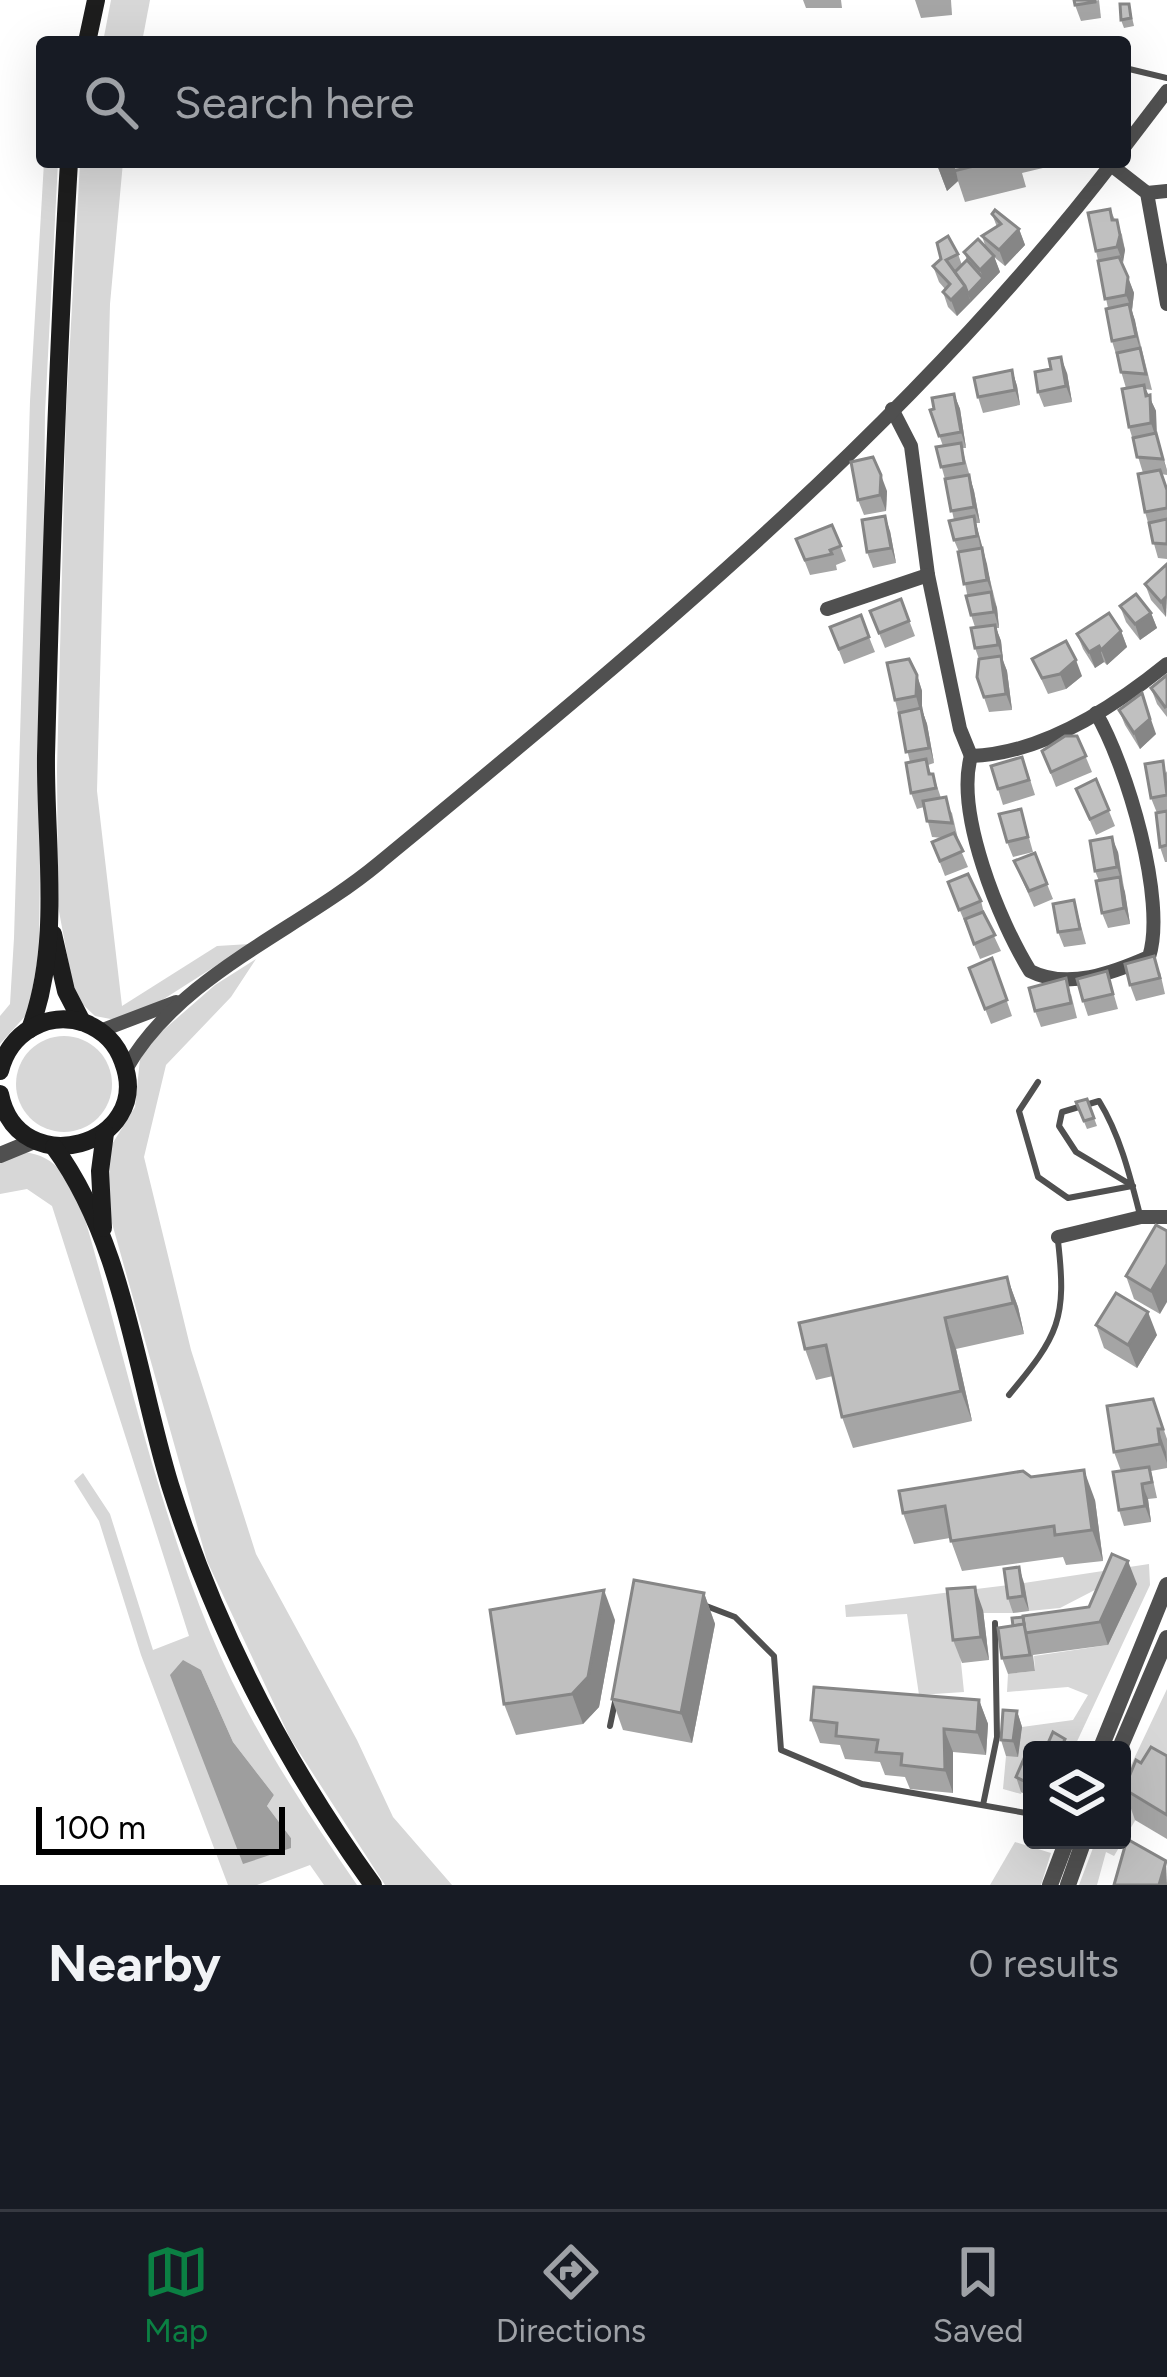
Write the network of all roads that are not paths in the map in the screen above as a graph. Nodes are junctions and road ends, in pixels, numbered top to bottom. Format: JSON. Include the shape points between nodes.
{"nodes":[{"id":1,"x":96,"y":0,"type":"edge"},
{"id":2,"x":88,"y":36,"type":"edge"},
{"id":3,"x":1131,"y":69,"type":"edge"},
{"id":4,"x":1167,"y":77,"type":"edge"},
{"id":5,"x":1167,"y":92,"type":"edge"},
{"id":6,"x":1131,"y":138,"type":"edge"},
{"id":7,"x":69,"y":168,"type":"edge"},
{"id":8,"x":1108,"y":168,"type":"edge"},
{"id":9,"x":1118,"y":168,"type":"edge"},
{"id":10,"x":1167,"y":191,"type":"edge"},
{"id":11,"x":1147,"y":193,"type":"junction"},
{"id":12,"x":1167,"y":304,"type":"edge"},
{"id":13,"x":892,"y":409,"type":"junction"},
{"id":14,"x":928,"y":575,"type":"junction"},
{"id":15,"x":827,"y":609,"type":"dead end"},
{"id":16,"x":1167,"y":664,"type":"edge"},
{"id":17,"x":1096,"y":713,"type":"junction"},
{"id":18,"x":971,"y":756,"type":"junction"},
{"id":19,"x":49,"y":911,"type":"junction"},
{"id":20,"x":187,"y":998,"type":"junction"},
{"id":21,"x":91,"y":1027,"type":"junction"},
{"id":22,"x":29,"y":1029,"type":"junction"},
{"id":23,"x":126,"y":1069,"type":"junction"},
{"id":24,"x":0,"y":1071,"type":"edge"},
{"id":25,"x":1038,"y":1082,"type":"dead end"},
{"id":26,"x":1,"y":1102,"type":"edge"},
{"id":27,"x":105,"y":1133,"type":"junction"},
{"id":28,"x":34,"y":1141,"type":"junction"},
{"id":29,"x":54,"y":1148,"type":"junction"},
{"id":30,"x":0,"y":1155,"type":"edge"},
{"id":31,"x":1133,"y":1186,"type":"junction"},
{"id":32,"x":1141,"y":1217,"type":"junction"},
{"id":33,"x":1167,"y":1217,"type":"edge"},
{"id":34,"x":1058,"y":1237,"type":"joint"},
{"id":35,"x":104,"y":1245,"type":"junction"},
{"id":36,"x":1010,"y":1395,"type":"dead end"},
{"id":37,"x":1167,"y":1585,"type":"edge"},
{"id":38,"x":687,"y":1603,"type":"edge"},
{"id":39,"x":995,"y":1623,"type":"edge"},
{"id":40,"x":1167,"y":1638,"type":"edge"},
{"id":41,"x":619,"y":1680,"type":"edge"},
{"id":42,"x":610,"y":1726,"type":"dead end"},
{"id":43,"x":1104,"y":1741,"type":"edge"},
{"id":44,"x":1123,"y":1741,"type":"edge"},
{"id":45,"x":983,"y":1805,"type":"junction"},
{"id":46,"x":1023,"y":1812,"type":"edge"},
{"id":47,"x":1072,"y":1849,"type":"edge"},
{"id":48,"x":1075,"y":1849,"type":"edge"},
{"id":49,"x":373,"y":1885,"type":"edge"},
{"id":50,"x":1050,"y":1885,"type":"edge"},
{"id":51,"x":1068,"y":1885,"type":"edge"}],
"edges":[{"from":1,"to":2,"type":"main road"},
{"from":3,"to":4,"type":"lane"},
{"from":5,"to":6,"type":"street"},
{"from":7,"to":19,"type":"main road","via":[[56,367]]},
{"from":8,"to":13,"type":"street"},
{"from":9,"to":11,"type":"street"},
{"from":10,"to":11,"type":"street"},
{"from":11,"to":12,"type":"street"},
{"from":13,"to":14,"type":"street","via":[[911,446]]},
{"from":13,"to":20,"type":"street","via":[[774,525],[374,868]]},
{"from":14,"to":15,"type":"street"},
{"from":14,"to":18,"type":"street"},
{"from":16,"to":17,"type":"street"},
{"from":17,"to":18,"type":"street","via":[[1034,743]]},
{"from":17,"to":18,"type":"street","via":[[1136,812],[1161,923],[1149,957],[1125,968],[1066,981],[1030,971],[974,832],[964,781]]},
{"from":19,"to":21,"type":"main road","via":[[62,976]]},
{"from":19,"to":22,"type":"main road"},
{"from":20,"to":21,"type":"street"},
{"from":20,"to":23,"type":"street"},
{"from":21,"to":22,"type":"main road","via":[[55,1020]]},
{"from":21,"to":23,"type":"main road","via":[[116,1047]]},
{"from":22,"to":24,"type":"main road"},
{"from":23,"to":27,"type":"main road","via":[[126,1097]]},
{"from":25,"to":31,"type":"lane","via":[[1019,1111],[1037,1177],[1068,1198]]},
{"from":26,"to":28,"type":"main road"},
{"from":27,"to":29,"type":"main road"},
{"from":27,"to":35,"type":"main road"},
{"from":28,"to":29,"type":"main road"},
{"from":28,"to":30,"type":"street"},
{"from":29,"to":35,"type":"main road"},
{"from":31,"to":31,"type":"lane","via":[[1100,1101],[1062,1112],[1059,1126],[1076,1152]]},
{"from":31,"to":32,"type":"lane"},
{"from":32,"to":33,"type":"street"},
{"from":32,"to":34,"type":"street"},
{"from":34,"to":36,"type":"lane","via":[[1061,1322]]},
{"from":35,"to":49,"type":"main road","via":[[170,1485],[227,1637],[275,1737]]},
{"from":37,"to":43,"type":"street"},
{"from":38,"to":45,"type":"lane","via":[[735,1617],[774,1656],[781,1750],[862,1784]]},
{"from":39,"to":45,"type":"lane","via":[[998,1737]]},
{"from":40,"to":44,"type":"street"},
{"from":41,"to":42,"type":"lane"},
{"from":45,"to":46,"type":"lane"},
{"from":47,"to":50,"type":"street"},
{"from":48,"to":51,"type":"street"}]}
